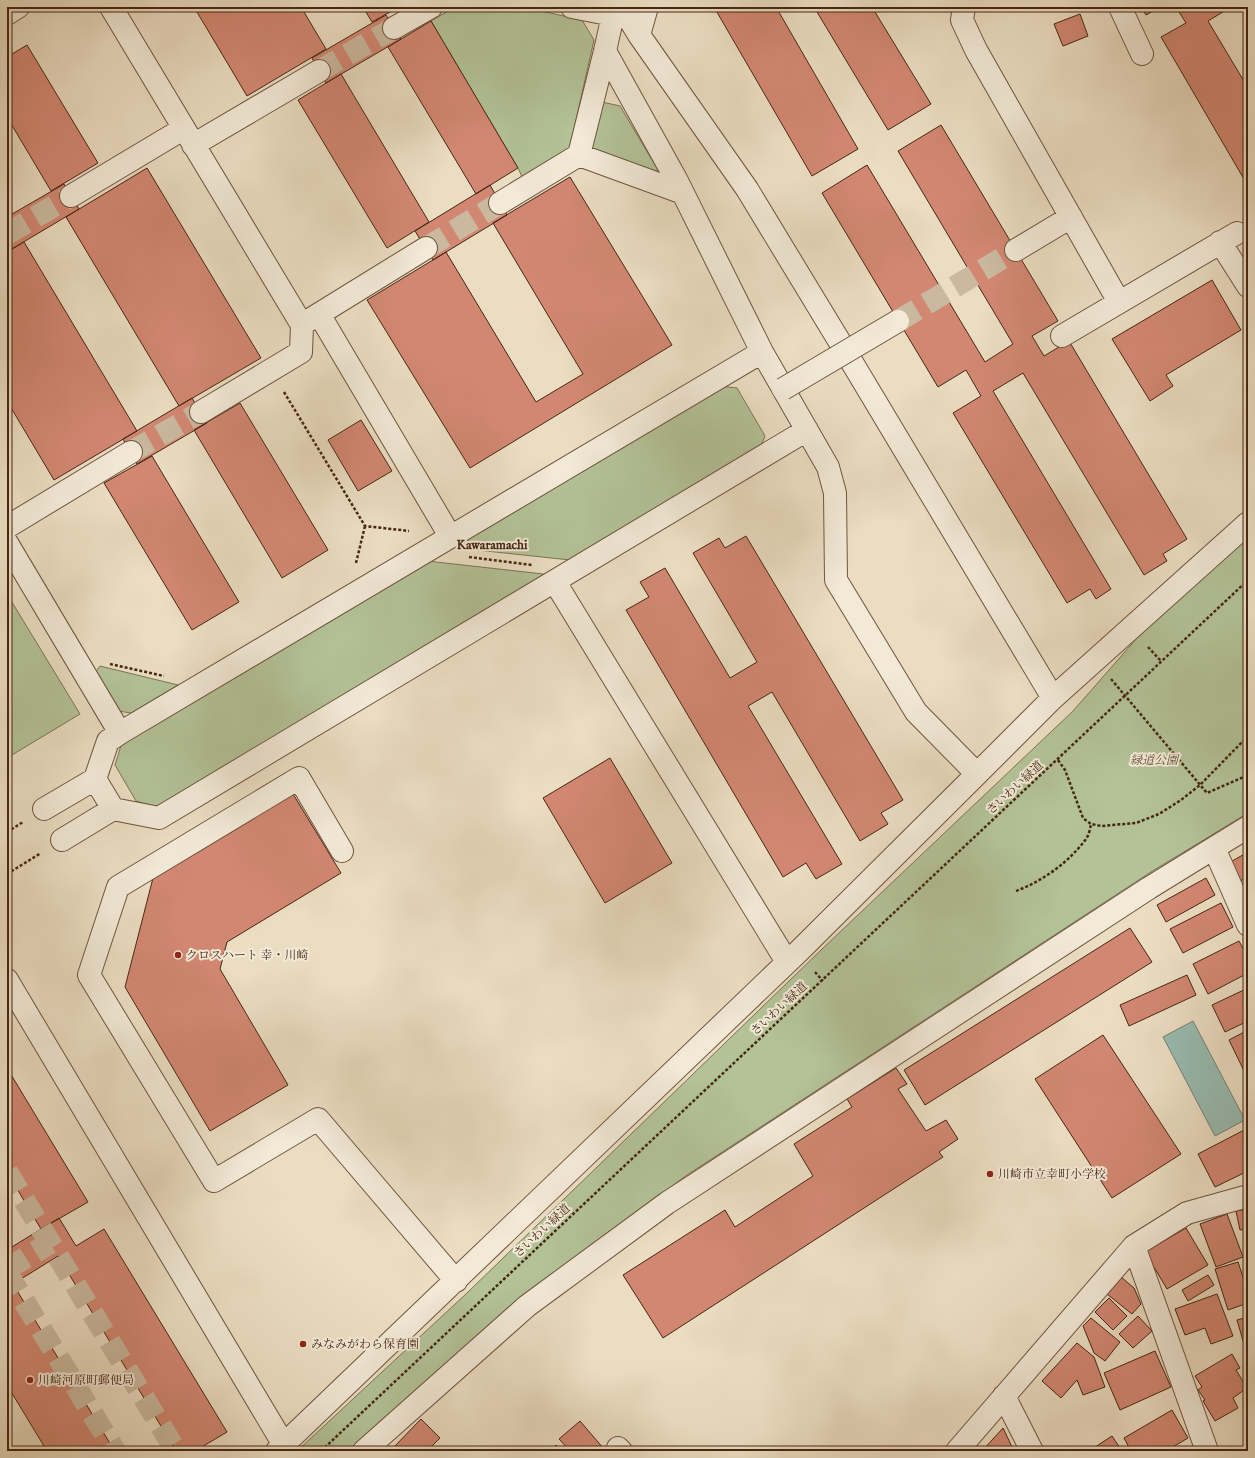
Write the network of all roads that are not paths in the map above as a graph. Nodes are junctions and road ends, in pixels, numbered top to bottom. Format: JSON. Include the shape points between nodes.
{"nodes":[{"id":1,"x":18,"y":7,"type":"edge"},
{"id":2,"x":111,"y":7,"type":"edge"},
{"id":3,"x":431,"y":7,"type":"edge"},
{"id":4,"x":572,"y":7,"type":"edge"},
{"id":5,"x":622,"y":7,"type":"edge"},
{"id":6,"x":647,"y":7,"type":"edge"},
{"id":7,"x":964,"y":7,"type":"edge"},
{"id":8,"x":1120,"y":7,"type":"edge"},
{"id":9,"x":7,"y":14,"type":"edge"},
{"id":10,"x":394,"y":28,"type":"tunnel mouth"},
{"id":11,"x":639,"y":35,"type":"junction"},
{"id":12,"x":605,"y":51,"type":"junction"},
{"id":13,"x":1142,"y":54,"type":"dead end"},
{"id":14,"x":319,"y":71,"type":"tunnel mouth"},
{"id":15,"x":188,"y":137,"type":"junction"},
{"id":16,"x":579,"y":155,"type":"junction"},
{"id":17,"x":683,"y":194,"type":"junction"},
{"id":18,"x":71,"y":196,"type":"tunnel mouth"},
{"id":19,"x":500,"y":203,"type":"tunnel mouth"},
{"id":20,"x":1071,"y":217,"type":"junction"},
{"id":21,"x":426,"y":248,"type":"tunnel mouth"},
{"id":22,"x":1016,"y":250,"type":"tunnel mouth"},
{"id":23,"x":1248,"y":286,"type":"edge"},
{"id":24,"x":1119,"y":302,"type":"junction"},
{"id":25,"x":311,"y":319,"type":"junction"},
{"id":26,"x":898,"y":321,"type":"tunnel mouth"},
{"id":27,"x":1062,"y":336,"type":"dead end"},
{"id":28,"x":762,"y":352,"type":"junction"},
{"id":29,"x":783,"y":389,"type":"junction"},
{"id":30,"x":200,"y":412,"type":"tunnel mouth"},
{"id":31,"x":807,"y":430,"type":"junction"},
{"id":32,"x":131,"y":452,"type":"tunnel mouth"},
{"id":33,"x":1248,"y":523,"type":"edge"},
{"id":34,"x":7,"y":527,"type":"edge"},
{"id":35,"x":450,"y":536,"type":"junction"},
{"id":36,"x":7,"y":543,"type":"edge"},
{"id":37,"x":554,"y":582,"type":"junction"},
{"id":38,"x":1053,"y":698,"type":"junction"},
{"id":39,"x":120,"y":733,"type":"junction"},
{"id":40,"x":977,"y":774,"type":"junction"},
{"id":41,"x":95,"y":779,"type":"junction"},
{"id":42,"x":44,"y":809,"type":"dead end"},
{"id":43,"x":113,"y":809,"type":"junction"},
{"id":44,"x":1248,"y":827,"type":"edge"},
{"id":45,"x":62,"y":840,"type":"road end"},
{"id":46,"x":1214,"y":848,"type":"junction"},
{"id":47,"x":342,"y":851,"type":"dead end"},
{"id":48,"x":1248,"y":925,"type":"edge"},
{"id":49,"x":787,"y":962,"type":"junction"},
{"id":50,"x":7,"y":980,"type":"edge"},
{"id":51,"x":1248,"y":1196,"type":"edge"},
{"id":52,"x":1134,"y":1246,"type":"junction"},
{"id":53,"x":456,"y":1280,"type":"junction"},
{"id":54,"x":1004,"y":1396,"type":"junction"},
{"id":55,"x":281,"y":1448,"type":"edge"},
{"id":56,"x":364,"y":1451,"type":"edge"},
{"id":57,"x":957,"y":1451,"type":"edge"},
{"id":58,"x":1032,"y":1451,"type":"edge"},
{"id":59,"x":1206,"y":1451,"type":"edge"}],
"edges":[{"from":1,"to":9,"type":"street"},
{"from":2,"to":15,"type":"street"},
{"from":3,"to":10,"type":"street"},
{"from":4,"to":12,"type":"street","via":[[613,15]]},
{"from":5,"to":11,"type":"street"},
{"from":6,"to":11,"type":"street"},
{"from":7,"to":20,"type":"street","via":[[962,20],[976,50]]},
{"from":8,"to":13,"type":"street"},
{"from":11,"to":38,"type":"street","via":[[747,189]]},
{"from":12,"to":16,"type":"street"},
{"from":12,"to":17,"type":"street"},
{"from":14,"to":15,"type":"street"},
{"from":15,"to":18,"type":"street"},
{"from":15,"to":25,"type":"street"},
{"from":16,"to":17,"type":"street"},
{"from":16,"to":19,"type":"street"},
{"from":17,"to":28,"type":"street"},
{"from":20,"to":22,"type":"street"},
{"from":20,"to":24,"type":"street"},
{"from":21,"to":25,"type":"street"},
{"from":23,"to":24,"type":"street","via":[[1228,237]]},
{"from":24,"to":27,"type":"street"},
{"from":25,"to":30,"type":"street","via":[[301,352]]},
{"from":25,"to":35,"type":"street"},
{"from":26,"to":29,"type":"street","bridge":true},
{"from":28,"to":29,"type":"street"},
{"from":28,"to":35,"type":"street"},
{"from":29,"to":31,"type":"street"},
{"from":31,"to":37,"type":"street"},
{"from":31,"to":40,"type":"street","via":[[828,467],[835,493],[836,580],[916,712]]},
{"from":32,"to":34,"type":"street"},
{"from":33,"to":38,"type":"street"},
{"from":35,"to":39,"type":"street"},
{"from":36,"to":39,"type":"street"},
{"from":37,"to":43,"type":"street","via":[[159,818]]},
{"from":37,"to":49,"type":"street"},
{"from":38,"to":40,"type":"street"},
{"from":39,"to":41,"type":"street","via":[[108,741]]},
{"from":40,"to":49,"type":"street"},
{"from":41,"to":42,"type":"street"},
{"from":41,"to":43,"type":"street"},
{"from":43,"to":45,"type":"street"},
{"from":44,"to":46,"type":"street"},
{"from":46,"to":48,"type":"street"},
{"from":46,"to":56,"type":"street","via":[[666,1203],[527,1306]]},
{"from":47,"to":53,"type":"street","via":[[299,778],[118,887],[89,975],[214,1181],[318,1119]]},
{"from":49,"to":53,"type":"street"},
{"from":50,"to":55,"type":"street"},
{"from":51,"to":52,"type":"street","via":[[1187,1212]]},
{"from":52,"to":54,"type":"street"},
{"from":52,"to":59,"type":"street"},
{"from":53,"to":55,"type":"street"},
{"from":54,"to":57,"type":"street"},
{"from":54,"to":58,"type":"street"}]}
